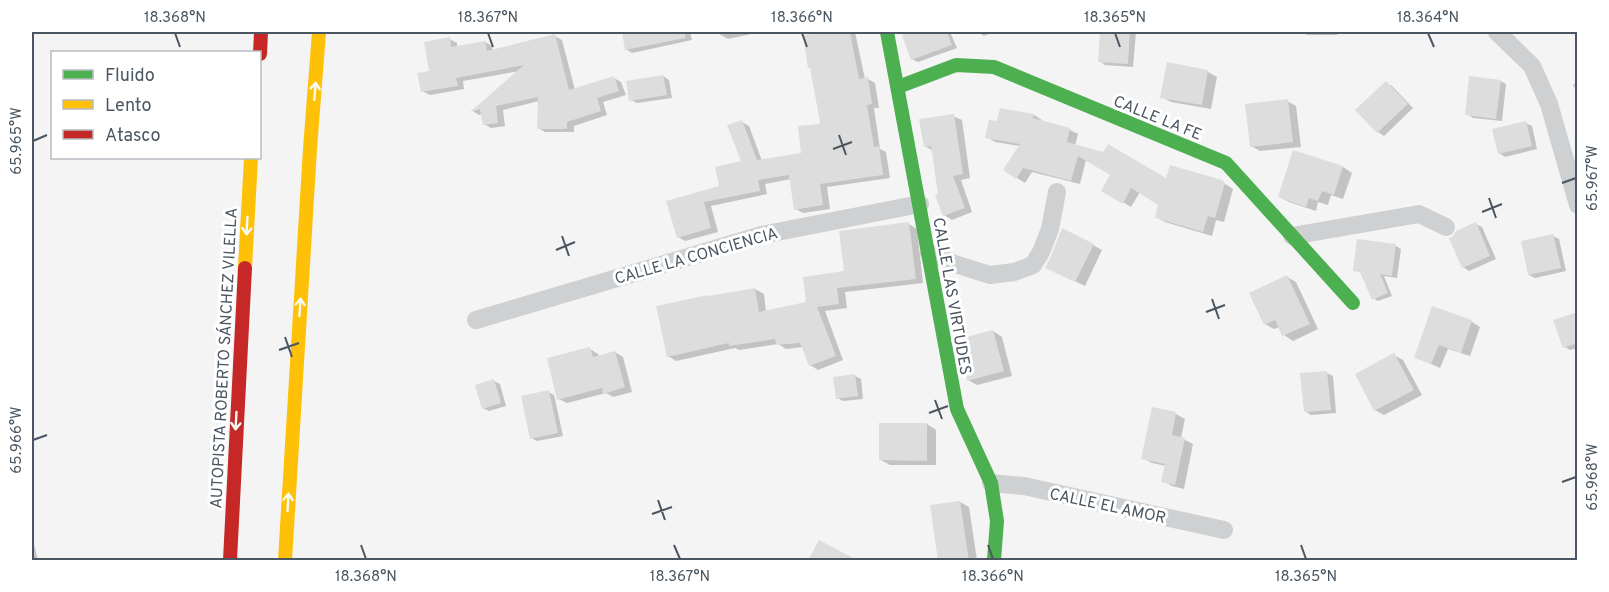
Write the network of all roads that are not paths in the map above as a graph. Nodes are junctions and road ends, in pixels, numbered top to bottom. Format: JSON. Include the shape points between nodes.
{"nodes":[{"id":1,"x":261,"y":32,"type":"edge"},
{"id":2,"x":320,"y":32,"type":"edge"},
{"id":3,"x":887,"y":32,"type":"edge"},
{"id":4,"x":1497,"y":32,"type":"edge"},
{"id":5,"x":260,"y":51,"type":"edge"},
{"id":6,"x":898,"y":87,"type":"junction"},
{"id":7,"x":250,"y":163,"type":"edge"},
{"id":8,"x":1056,"y":192,"type":"dead end"},
{"id":9,"x":920,"y":204,"type":"junction"},
{"id":10,"x":1578,"y":206,"type":"edge"},
{"id":11,"x":1446,"y":227,"type":"dead end"},
{"id":12,"x":1292,"y":236,"type":"junction"},
{"id":13,"x":929,"y":253,"type":"junction"},
{"id":14,"x":1353,"y":303,"type":"dead end"},
{"id":15,"x":476,"y":320,"type":"dead end"},
{"id":16,"x":991,"y":483,"type":"junction"},
{"id":17,"x":1224,"y":530,"type":"dead end"},
{"id":18,"x":230,"y":561,"type":"edge"},
{"id":19,"x":285,"y":561,"type":"edge"},
{"id":20,"x":994,"y":561,"type":"edge"}],
"edges":[{"from":1,"to":5,"type":"main road"},
{"from":19,"to":2,"type":"main road","one_way":true},
{"from":3,"to":6,"type":"main road","name":"CALLE LAS VIRTUDES"},
{"from":4,"to":10,"type":"street","via":[[1532,66],[1549,104]]},
{"from":6,"to":9,"type":"main road","name":"CALLE LAS VIRTUDES"},
{"from":6,"to":12,"type":"main road","name":"CALLE LA FE","via":[[956,65],[994,67],[1226,163]]},
{"from":7,"to":18,"type":"main road","name":"AUTOPISTA ROBERTO SÁNCHEZ VILELLA","one_way":true},
{"from":8,"to":13,"type":"street","via":[[1050,229],[1033,265],[990,275]]},
{"from":9,"to":13,"type":"main road","name":"CALLE LAS VIRTUDES"},
{"from":9,"to":15,"type":"street","name":"CALLE LA CONCIENCIA","via":[[762,235]]},
{"from":11,"to":12,"type":"street","via":[[1419,214]]},
{"from":12,"to":14,"type":"main road","name":"CALLE LA FE"},
{"from":13,"to":16,"type":"main road","name":"CALLE LAS VIRTUDES","via":[[957,410]]},
{"from":16,"to":17,"type":"street","name":"CALLE EL AMOR","via":[[1024,486]]},
{"from":16,"to":20,"type":"main road","name":"CALLE LAS VIRTUDES","via":[[997,521]]}]}
